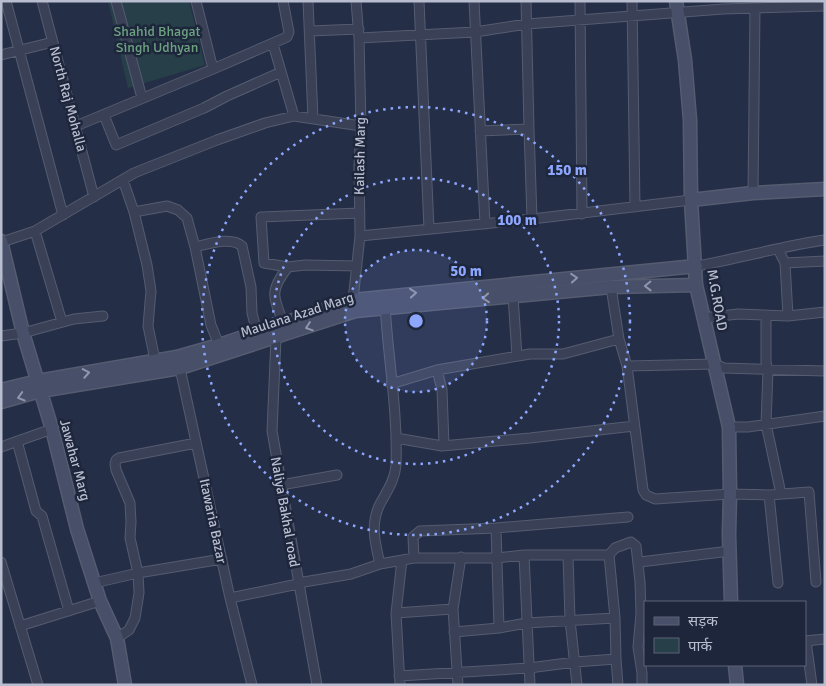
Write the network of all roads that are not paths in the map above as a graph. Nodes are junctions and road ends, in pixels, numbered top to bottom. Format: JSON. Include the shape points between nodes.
{"nodes":[{"id":1,"x":6,"y":1,"type":"edge"},
{"id":2,"x":42,"y":1,"type":"edge"},
{"id":3,"x":116,"y":1,"type":"edge"},
{"id":4,"x":196,"y":1,"type":"edge"},
{"id":5,"x":283,"y":1,"type":"edge"},
{"id":6,"x":308,"y":1,"type":"edge"},
{"id":7,"x":356,"y":1,"type":"edge"},
{"id":8,"x":419,"y":1,"type":"edge"},
{"id":9,"x":474,"y":1,"type":"edge"},
{"id":10,"x":526,"y":1,"type":"edge"},
{"id":11,"x":580,"y":1,"type":"edge"},
{"id":12,"x":632,"y":1,"type":"edge"},
{"id":13,"x":799,"y":4,"type":"edge"},
{"id":14,"x":723,"y":5,"type":"edge"},
{"id":15,"x":825,"y":6,"type":"edge"},
{"id":16,"x":677,"y":7,"type":"edge"},
{"id":17,"x":755,"y":8,"type":"junction"},
{"id":18,"x":633,"y":16,"type":"junction"},
{"id":19,"x":581,"y":20,"type":"junction"},
{"id":20,"x":527,"y":24,"type":"junction"},
{"id":21,"x":310,"y":31,"type":"junction"},
{"id":22,"x":475,"y":32,"type":"junction"},
{"id":23,"x":359,"y":34,"type":"junction"},
{"id":24,"x":420,"y":35,"type":"junction"},
{"id":25,"x":53,"y":42,"type":"junction"},
{"id":26,"x":273,"y":44,"type":"junction"},
{"id":27,"x":20,"y":50,"type":"junction"},
{"id":28,"x":1,"y":55,"type":"edge"},
{"id":29,"x":213,"y":69,"type":"junction"},
{"id":30,"x":281,"y":72,"type":"junction"},
{"id":31,"x":142,"y":98,"type":"junction"},
{"id":32,"x":104,"y":115,"type":"junction"},
{"id":33,"x":294,"y":116,"type":"junction"},
{"id":34,"x":313,"y":119,"type":"junction"},
{"id":35,"x":76,"y":126,"type":"junction"},
{"id":36,"x":361,"y":126,"type":"junction"},
{"id":37,"x":528,"y":129,"type":"junction"},
{"id":38,"x":480,"y":131,"type":"junction"},
{"id":39,"x":123,"y":180,"type":"junction"},
{"id":40,"x":825,"y":189,"type":"edge"},
{"id":41,"x":752,"y":193,"type":"junction"},
{"id":42,"x":94,"y":197,"type":"junction"},
{"id":43,"x":691,"y":200,"type":"junction"},
{"id":44,"x":635,"y":206,"type":"junction"},
{"id":45,"x":134,"y":212,"type":"junction"},
{"id":46,"x":360,"y":213,"type":"junction"},
{"id":47,"x":63,"y":214,"type":"junction"},
{"id":48,"x":582,"y":214,"type":"junction"},
{"id":49,"x":532,"y":219,"type":"junction"},
{"id":50,"x":485,"y":224,"type":"junction"},
{"id":51,"x":429,"y":229,"type":"junction"},
{"id":52,"x":35,"y":231,"type":"junction"},
{"id":53,"x":360,"y":236,"type":"junction"},
{"id":54,"x":825,"y":240,"type":"edge"},
{"id":55,"x":2,"y":247,"type":"edge"},
{"id":56,"x":196,"y":247,"type":"junction"},
{"id":57,"x":778,"y":249,"type":"junction"},
{"id":58,"x":825,"y":261,"type":"edge"},
{"id":59,"x":785,"y":263,"type":"junction"},
{"id":60,"x":288,"y":266,"type":"junction"},
{"id":61,"x":357,"y":266,"type":"junction"},
{"id":62,"x":696,"y":266,"type":"junction"},
{"id":63,"x":696,"y":285,"type":"junction"},
{"id":64,"x":610,"y":287,"type":"junction"},
{"id":65,"x":513,"y":296,"type":"junction"},
{"id":66,"x":385,"y":301,"type":"junction"},
{"id":67,"x":354,"y":305,"type":"junction"},
{"id":68,"x":825,"y":312,"type":"edge"},
{"id":69,"x":766,"y":315,"type":"junction"},
{"id":70,"x":103,"y":316,"type":"dead end"},
{"id":71,"x":788,"y":316,"type":"junction"},
{"id":72,"x":703,"y":318,"type":"junction"},
{"id":73,"x":62,"y":322,"type":"junction"},
{"id":74,"x":284,"y":324,"type":"junction"},
{"id":75,"x":23,"y":333,"type":"junction"},
{"id":76,"x":257,"y":333,"type":"junction"},
{"id":77,"x":1,"y":336,"type":"edge"},
{"id":78,"x":276,"y":338,"type":"junction"},
{"id":79,"x":619,"y":340,"type":"junction"},
{"id":80,"x":219,"y":345,"type":"junction"},
{"id":81,"x":517,"y":356,"type":"junction"},
{"id":82,"x":179,"y":362,"type":"junction"},
{"id":83,"x":715,"y":364,"type":"junction"},
{"id":84,"x":627,"y":366,"type":"junction"},
{"id":85,"x":156,"y":367,"type":"junction"},
{"id":86,"x":437,"y":370,"type":"junction"},
{"id":87,"x":768,"y":370,"type":"junction"},
{"id":88,"x":825,"y":371,"type":"edge"},
{"id":89,"x":391,"y":384,"type":"junction"},
{"id":90,"x":39,"y":386,"type":"junction"},
{"id":91,"x":1,"y":390,"type":"edge"},
{"id":92,"x":1,"y":402,"type":"edge"},
{"id":93,"x":825,"y":416,"type":"edge"},
{"id":94,"x":766,"y":424,"type":"junction"},
{"id":95,"x":634,"y":426,"type":"junction"},
{"id":96,"x":729,"y":427,"type":"junction"},
{"id":97,"x":52,"y":429,"type":"junction"},
{"id":98,"x":396,"y":438,"type":"junction"},
{"id":99,"x":17,"y":441,"type":"junction"},
{"id":100,"x":196,"y":443,"type":"junction"},
{"id":101,"x":444,"y":445,"type":"junction"},
{"id":102,"x":1,"y":446,"type":"edge"},
{"id":103,"x":337,"y":475,"type":"dead end"},
{"id":104,"x":281,"y":485,"type":"junction"},
{"id":105,"x":730,"y":494,"type":"junction"},
{"id":106,"x":781,"y":494,"type":"junction"},
{"id":107,"x":769,"y":495,"type":"junction"},
{"id":108,"x":628,"y":517,"type":"dead end"},
{"id":109,"x":496,"y":528,"type":"junction"},
{"id":110,"x":730,"y":551,"type":"junction"},
{"id":111,"x":524,"y":555,"type":"junction"},
{"id":112,"x":609,"y":555,"type":"junction"},
{"id":113,"x":568,"y":556,"type":"junction"},
{"id":114,"x":461,"y":557,"type":"junction"},
{"id":115,"x":414,"y":558,"type":"junction"},
{"id":116,"x":497,"y":558,"type":"junction"},
{"id":117,"x":222,"y":559,"type":"junction"},
{"id":118,"x":402,"y":560,"type":"junction"},
{"id":119,"x":638,"y":560,"type":"junction"},
{"id":120,"x":1,"y":562,"type":"edge"},
{"id":121,"x":380,"y":564,"type":"junction"},
{"id":122,"x":138,"y":573,"type":"junction"},
{"id":123,"x":816,"y":582,"type":"dead end"},
{"id":124,"x":94,"y":583,"type":"junction"},
{"id":125,"x":778,"y":583,"type":"dead end"},
{"id":126,"x":298,"y":584,"type":"junction"},
{"id":127,"x":230,"y":598,"type":"junction"},
{"id":128,"x":100,"y":601,"type":"junction"},
{"id":129,"x":731,"y":601,"type":"edge"},
{"id":130,"x":453,"y":609,"type":"junction"},
{"id":131,"x":69,"y":611,"type":"junction"},
{"id":132,"x":396,"y":613,"type":"junction"},
{"id":133,"x":615,"y":618,"type":"junction"},
{"id":134,"x":570,"y":620,"type":"junction"},
{"id":135,"x":526,"y":623,"type":"junction"},
{"id":136,"x":20,"y":626,"type":"junction"},
{"id":137,"x":499,"y":628,"type":"junction"},
{"id":138,"x":454,"y":632,"type":"junction"},
{"id":139,"x":117,"y":638,"type":"junction"},
{"id":140,"x":825,"y":639,"type":"edge"},
{"id":141,"x":806,"y":641,"type":"edge"},
{"id":142,"x":806,"y":647,"type":"edge"},
{"id":143,"x":616,"y":659,"type":"junction"},
{"id":144,"x":575,"y":662,"type":"junction"},
{"id":145,"x":734,"y":666,"type":"edge"},
{"id":146,"x":529,"y":668,"type":"junction"},
{"id":147,"x":457,"y":673,"type":"junction"},
{"id":148,"x":400,"y":680,"type":"edge"},
{"id":149,"x":38,"y":685,"type":"edge"},
{"id":150,"x":125,"y":685,"type":"edge"},
{"id":151,"x":252,"y":685,"type":"edge"},
{"id":152,"x":316,"y":685,"type":"edge"},
{"id":153,"x":458,"y":685,"type":"edge"},
{"id":154,"x":530,"y":685,"type":"edge"},
{"id":155,"x":577,"y":685,"type":"edge"},
{"id":156,"x":618,"y":685,"type":"edge"},
{"id":157,"x":642,"y":685,"type":"edge"},
{"id":158,"x":737,"y":685,"type":"edge"},
{"id":159,"x":812,"y":685,"type":"edge"}],
"edges":[{"from":1,"to":27,"type":"street"},
{"from":2,"to":25,"type":"street","name":"North Raj Mohalla"},
{"from":3,"to":31,"type":"street"},
{"from":4,"to":29,"type":"street"},
{"from":5,"to":26,"type":"street","via":[[289,32],[287,37]]},
{"from":6,"to":21,"type":"street"},
{"from":7,"to":23,"type":"street","name":"Kailash Marg"},
{"from":8,"to":24,"type":"street"},
{"from":9,"to":22,"type":"street"},
{"from":10,"to":20,"type":"street"},
{"from":11,"to":19,"type":"street"},
{"from":12,"to":18,"type":"street"},
{"from":13,"to":15,"type":"street"},
{"from":13,"to":17,"type":"street"},
{"from":14,"to":16,"type":"street"},
{"from":14,"to":17,"type":"street"},
{"from":16,"to":18,"type":"street"},
{"from":16,"to":43,"type":"street","name":"M.G.ROAD","via":[[690,120]]},
{"from":17,"to":41,"type":"street"},
{"from":18,"to":19,"type":"street"},
{"from":18,"to":44,"type":"street"},
{"from":19,"to":20,"type":"street"},
{"from":19,"to":48,"type":"street"},
{"from":20,"to":22,"type":"street"},
{"from":20,"to":37,"type":"street"},
{"from":21,"to":23,"type":"street"},
{"from":21,"to":34,"type":"street"},
{"from":22,"to":24,"type":"street"},
{"from":22,"to":38,"type":"street"},
{"from":23,"to":24,"type":"street"},
{"from":23,"to":36,"type":"street","name":"Kailash Marg"},
{"from":24,"to":51,"type":"street"},
{"from":25,"to":27,"type":"street"},
{"from":25,"to":35,"type":"street","name":"North Raj Mohalla"},
{"from":26,"to":29,"type":"street"},
{"from":26,"to":30,"type":"street"},
{"from":27,"to":28,"type":"street"},
{"from":27,"to":47,"type":"street"},
{"from":29,"to":31,"type":"street"},
{"from":30,"to":32,"type":"street","via":[[116,145]]},
{"from":30,"to":33,"type":"street"},
{"from":31,"to":32,"type":"street"},
{"from":32,"to":35,"type":"street"},
{"from":33,"to":34,"type":"street"},
{"from":33,"to":39,"type":"street","via":[[217,140]]},
{"from":34,"to":36,"type":"street"},
{"from":35,"to":42,"type":"street","name":"North Raj Mohalla"},
{"from":36,"to":46,"type":"street","name":"Kailash Marg"},
{"from":37,"to":38,"type":"street"},
{"from":37,"to":49,"type":"street"},
{"from":38,"to":50,"type":"street"},
{"from":39,"to":42,"type":"street"},
{"from":39,"to":45,"type":"street"},
{"from":40,"to":41,"type":"street"},
{"from":41,"to":43,"type":"street"},
{"from":42,"to":47,"type":"street"},
{"from":43,"to":44,"type":"street"},
{"from":43,"to":62,"type":"street","name":"M.G.ROAD"},
{"from":44,"to":48,"type":"street"},
{"from":45,"to":56,"type":"street","via":[[167,206],[178,210],[190,224]]},
{"from":45,"to":85,"type":"street","via":[[151,291],[147,315]]},
{"from":46,"to":53,"type":"street","name":"Kailash Marg"},
{"from":46,"to":60,"type":"street","via":[[261,217],[264,263]]},
{"from":47,"to":52,"type":"street"},
{"from":48,"to":49,"type":"street"},
{"from":49,"to":50,"type":"street"},
{"from":50,"to":51,"type":"street"},
{"from":51,"to":53,"type":"street"},
{"from":52,"to":55,"type":"street"},
{"from":52,"to":73,"type":"street"},
{"from":53,"to":61,"type":"street","name":"Kailash Marg"},
{"from":54,"to":57,"type":"street"},
{"from":55,"to":75,"type":"street","name":"Jawahar Marg"},
{"from":56,"to":76,"type":"street","via":[[224,242],[242,246]]},
{"from":56,"to":80,"type":"street","via":[[211,325]]},
{"from":57,"to":59,"type":"street"},
{"from":57,"to":62,"type":"street"},
{"from":58,"to":59,"type":"street"},
{"from":59,"to":71,"type":"street"},
{"from":60,"to":61,"type":"street"},
{"from":60,"to":74,"type":"street","via":[[277,282],[274,298]]},
{"from":61,"to":67,"type":"street","name":"Kailash Marg"},
{"from":62,"to":63,"type":"street","name":"M.G.ROAD"},
{"from":66,"to":62,"type":"street","name":"Maulana Azad Marg","one_way":true},
{"from":63,"to":64,"type":"street","name":"Maulana Azad Marg","one_way":true},
{"from":63,"to":72,"type":"street","name":"M.G.ROAD"},
{"from":64,"to":65,"type":"street","name":"Maulana Azad Marg"},
{"from":64,"to":79,"type":"street"},
{"from":65,"to":66,"type":"street","name":"Maulana Azad Marg","one_way":true},
{"from":65,"to":81,"type":"street"},
{"from":66,"to":67,"type":"street","name":"Maulana Azad Marg"},
{"from":66,"to":89,"type":"street"},
{"from":67,"to":74,"type":"street","name":"Maulana Azad Marg"},
{"from":67,"to":78,"type":"street","name":"Maulana Azad Marg","one_way":true},
{"from":68,"to":71,"type":"street"},
{"from":69,"to":71,"type":"street"},
{"from":69,"to":72,"type":"street"},
{"from":69,"to":87,"type":"street"},
{"from":70,"to":73,"type":"street"},
{"from":72,"to":83,"type":"street","name":"M.G.ROAD"},
{"from":73,"to":75,"type":"street"},
{"from":74,"to":76,"type":"street","name":"Maulana Azad Marg"},
{"from":75,"to":77,"type":"street"},
{"from":75,"to":90,"type":"street","name":"Jawahar Marg"},
{"from":76,"to":80,"type":"street","name":"Maulana Azad Marg"},
{"from":78,"to":82,"type":"street","name":"Maulana Azad Marg"},
{"from":78,"to":104,"type":"street","name":"Naliya Bakhal road","via":[[272,431]]},
{"from":79,"to":81,"type":"street","via":[[563,354]]},
{"from":79,"to":84,"type":"street"},
{"from":80,"to":82,"type":"street","name":"Maulana Azad Marg"},
{"from":81,"to":86,"type":"street"},
{"from":82,"to":85,"type":"street","name":"Maulana Azad Marg"},
{"from":82,"to":100,"type":"street","name":"Itawaria Bazar"},
{"from":83,"to":84,"type":"street"},
{"from":83,"to":87,"type":"street","via":[[724,368]]},
{"from":83,"to":96,"type":"street","name":"M.G.ROAD"},
{"from":84,"to":95,"type":"street"},
{"from":85,"to":90,"type":"street","name":"Maulana Azad Marg"},
{"from":86,"to":89,"type":"street"},
{"from":86,"to":101,"type":"street","via":[[442,390]]},
{"from":87,"to":88,"type":"street"},
{"from":87,"to":94,"type":"street"},
{"from":89,"to":98,"type":"street"},
{"from":90,"to":91,"type":"street","name":"Maulana Azad Marg"},
{"from":90,"to":92,"type":"street","name":"Maulana Azad Marg","one_way":true},
{"from":90,"to":97,"type":"street","name":"Jawahar Marg"},
{"from":93,"to":94,"type":"street"},
{"from":94,"to":96,"type":"street"},
{"from":94,"to":106,"type":"street"},
{"from":95,"to":101,"type":"street"},
{"from":95,"to":105,"type":"street","via":[[643,490],[650,498]]},
{"from":96,"to":105,"type":"street","name":"M.G.ROAD"},
{"from":97,"to":99,"type":"street"},
{"from":97,"to":124,"type":"street","name":"Jawahar Marg"},
{"from":98,"to":101,"type":"street"},
{"from":98,"to":121,"type":"street","via":[[394,478],[376,513],[374,525]]},
{"from":99,"to":102,"type":"street"},
{"from":99,"to":131,"type":"street"},
{"from":100,"to":117,"type":"street","name":"Itawaria Bazar"},
{"from":100,"to":122,"type":"street","via":[[119,458],[114,464],[130,503],[130,538]]},
{"from":103,"to":104,"type":"street"},
{"from":104,"to":126,"type":"street","name":"Naliya Bakhal road"},
{"from":105,"to":107,"type":"street"},
{"from":105,"to":110,"type":"street","name":"M.G.ROAD"},
{"from":106,"to":107,"type":"street"},
{"from":106,"to":123,"type":"street","via":[[809,492]]},
{"from":107,"to":125,"type":"street"},
{"from":108,"to":109,"type":"street"},
{"from":109,"to":115,"type":"street","via":[[420,530],[413,537]]},
{"from":109,"to":116,"type":"street"},
{"from":110,"to":119,"type":"street"},
{"from":110,"to":129,"type":"street","name":"M.G.ROAD"},
{"from":111,"to":113,"type":"street"},
{"from":111,"to":116,"type":"street"},
{"from":111,"to":135,"type":"street"},
{"from":112,"to":113,"type":"street"},
{"from":112,"to":119,"type":"street","via":[[615,548],[631,542],[636,546]]},
{"from":112,"to":133,"type":"street"},
{"from":113,"to":134,"type":"street"},
{"from":114,"to":115,"type":"street"},
{"from":114,"to":116,"type":"street"},
{"from":114,"to":130,"type":"street"},
{"from":115,"to":118,"type":"street"},
{"from":116,"to":137,"type":"street"},
{"from":117,"to":122,"type":"street"},
{"from":117,"to":127,"type":"street","name":"Itawaria Bazar"},
{"from":118,"to":121,"type":"street"},
{"from":118,"to":132,"type":"street"},
{"from":119,"to":157,"type":"street","via":[[641,613],[638,647]]},
{"from":120,"to":136,"type":"street"},
{"from":121,"to":126,"type":"street","via":[[351,574]]},
{"from":122,"to":124,"type":"street"},
{"from":122,"to":139,"type":"street","via":[[139,601],[135,618],[129,630]]},
{"from":124,"to":128,"type":"street","name":"Jawahar Marg"},
{"from":126,"to":127,"type":"street"},
{"from":126,"to":152,"type":"street","name":"Naliya Bakhal road"},
{"from":127,"to":151,"type":"street","name":"Itawaria Bazar"},
{"from":128,"to":131,"type":"street"},
{"from":128,"to":139,"type":"street","name":"Jawahar Marg"},
{"from":130,"to":132,"type":"street"},
{"from":130,"to":138,"type":"street"},
{"from":131,"to":136,"type":"street"},
{"from":132,"to":148,"type":"street"},
{"from":133,"to":134,"type":"street"},
{"from":133,"to":143,"type":"street"},
{"from":134,"to":135,"type":"street"},
{"from":134,"to":144,"type":"street"},
{"from":135,"to":137,"type":"street"},
{"from":135,"to":146,"type":"street"},
{"from":136,"to":149,"type":"street"},
{"from":137,"to":138,"type":"street"},
{"from":138,"to":147,"type":"street"},
{"from":139,"to":150,"type":"street","name":"Jawahar Marg"},
{"from":140,"to":141,"type":"street"},
{"from":142,"to":159,"type":"street"},
{"from":143,"to":144,"type":"street"},
{"from":143,"to":156,"type":"street"},
{"from":144,"to":146,"type":"street"},
{"from":144,"to":155,"type":"street"},
{"from":145,"to":158,"type":"street"},
{"from":146,"to":147,"type":"street"},
{"from":146,"to":154,"type":"street"},
{"from":147,"to":148,"type":"street"},
{"from":147,"to":153,"type":"street"}]}
